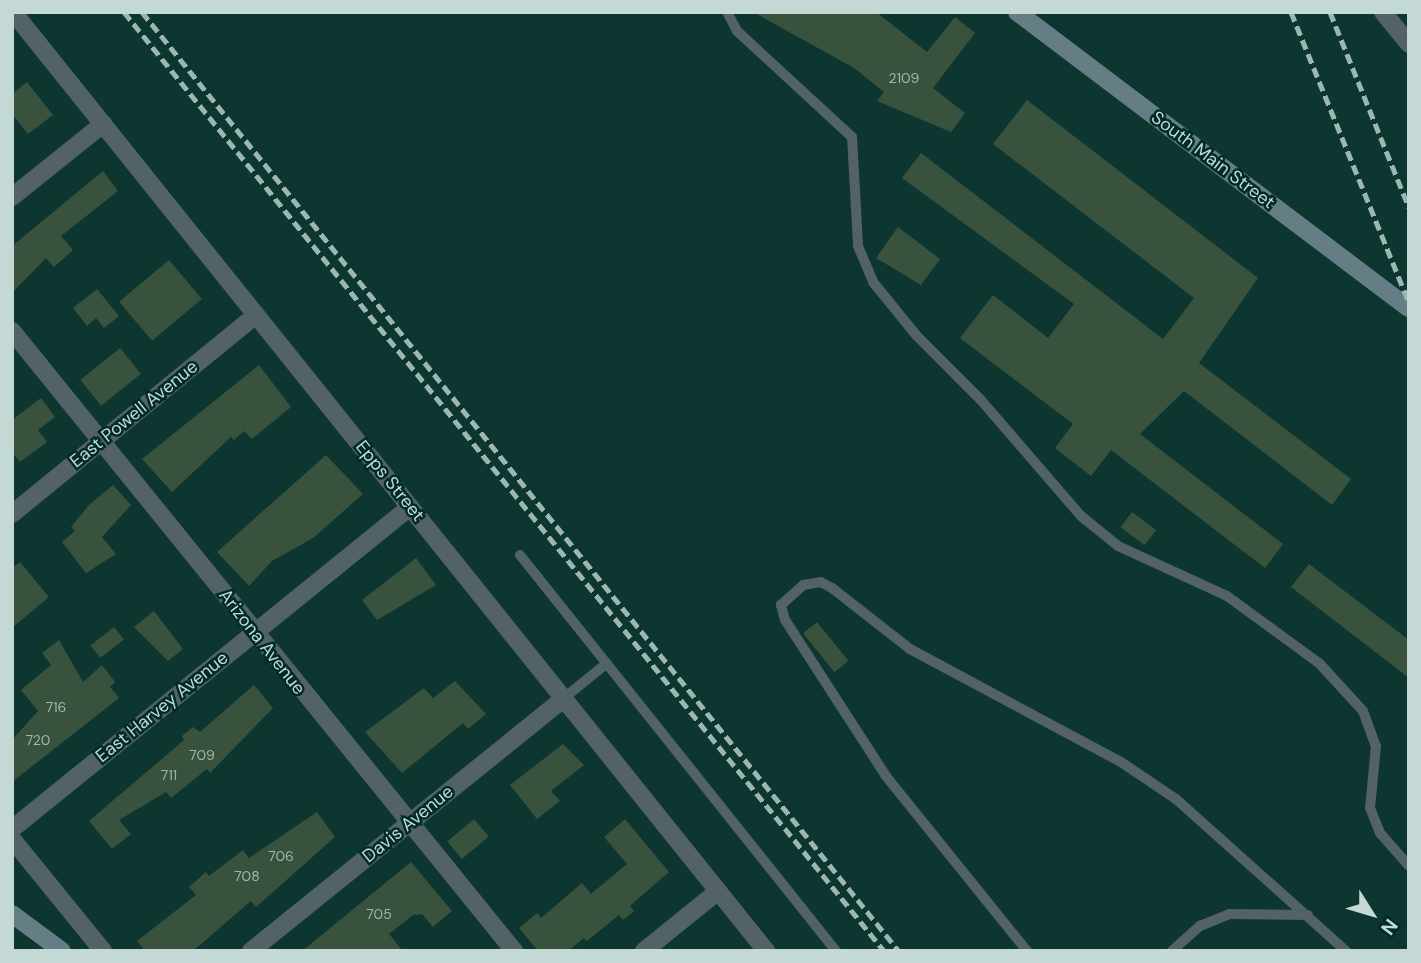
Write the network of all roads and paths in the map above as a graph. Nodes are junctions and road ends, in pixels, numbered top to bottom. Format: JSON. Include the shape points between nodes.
{"nodes":[{"id":1,"x":13,"y":12,"type":"edge"},
{"id":2,"x":727,"y":12,"type":"edge"},
{"id":3,"x":1017,"y":12,"type":"edge"},
{"id":4,"x":1383,"y":12,"type":"edge"},
{"id":5,"x":1409,"y":44,"type":"edge"},
{"id":6,"x":103,"y":124,"type":"junction"},
{"id":7,"x":12,"y":197,"type":"edge"},
{"id":8,"x":1409,"y":308,"type":"edge"},
{"id":9,"x":256,"y":315,"type":"junction"},
{"id":10,"x":12,"y":331,"type":"edge"},
{"id":11,"x":100,"y":441,"type":"junction"},
{"id":12,"x":410,"y":507,"type":"junction"},
{"id":13,"x":12,"y":514,"type":"edge"},
{"id":14,"x":520,"y":555,"type":"dead end"},
{"id":15,"x":253,"y":634,"type":"junction"},
{"id":16,"x":607,"y":663,"type":"junction"},
{"id":17,"x":564,"y":698,"type":"junction"},
{"id":18,"x":409,"y":823,"type":"junction"},
{"id":19,"x":12,"y":829,"type":"edge"},
{"id":20,"x":12,"y":839,"type":"edge"},
{"id":21,"x":1409,"y":866,"type":"edge"},
{"id":22,"x":718,"y":891,"type":"junction"},
{"id":23,"x":12,"y":914,"type":"edge"},
{"id":24,"x":1308,"y":915,"type":"junction"},
{"id":25,"x":62,"y":951,"type":"edge"},
{"id":26,"x":103,"y":951,"type":"edge"},
{"id":27,"x":251,"y":951,"type":"edge"},
{"id":28,"x":514,"y":951,"type":"edge"},
{"id":29,"x":644,"y":951,"type":"edge"},
{"id":30,"x":766,"y":951,"type":"edge"},
{"id":31,"x":836,"y":951,"type":"edge"},
{"id":32,"x":1027,"y":951,"type":"edge"},
{"id":33,"x":1172,"y":951,"type":"edge"},
{"id":34,"x":1346,"y":951,"type":"edge"}],
"edges":[{"from":1,"to":6,"type":"street","name":"Epps Street"},
{"from":2,"to":21,"type":"lane","via":[[752,46],[852,136],[858,246],[873,282],[916,335],[980,399],[1081,516],[1118,546],[1227,596],[1319,663],[1363,711],[1376,746],[1370,808],[1380,833]]},
{"from":3,"to":8,"type":"street","name":"South Main Street"},
{"from":4,"to":5,"type":"street"},
{"from":6,"to":7,"type":"street"},
{"from":6,"to":9,"type":"street","name":"Epps Street"},
{"from":9,"to":11,"type":"street","name":"East Powell Avenue"},
{"from":9,"to":12,"type":"street","name":"Epps Street"},
{"from":10,"to":11,"type":"street","name":"Arizona Avenue"},
{"from":11,"to":13,"type":"street","name":"East Powell Avenue"},
{"from":11,"to":15,"type":"street","name":"Arizona Avenue"},
{"from":12,"to":15,"type":"street","name":"East Harvey Avenue"},
{"from":12,"to":17,"type":"street","name":"Epps Street"},
{"from":14,"to":16,"type":"lane"},
{"from":15,"to":18,"type":"street","name":"Arizona Avenue"},
{"from":15,"to":19,"type":"street","name":"East Harvey Avenue"},
{"from":16,"to":17,"type":"lane"},
{"from":16,"to":31,"type":"lane"},
{"from":17,"to":18,"type":"street","name":"Davis Avenue"},
{"from":17,"to":22,"type":"street","name":"Epps Street"},
{"from":18,"to":27,"type":"street","name":"Davis Avenue"},
{"from":18,"to":28,"type":"street","name":"Arizona Avenue"},
{"from":20,"to":26,"type":"street"},
{"from":22,"to":29,"type":"street"},
{"from":22,"to":30,"type":"street","name":"Epps Street"},
{"from":23,"to":25,"type":"street"},
{"from":24,"to":32,"type":"lane","via":[[1176,799],[1121,762],[910,649],[821,582],[792,592],[781,604],[785,620],[886,776]]},
{"from":24,"to":33,"type":"lane","via":[[1229,914],[1200,926]]},
{"from":24,"to":34,"type":"lane"}]}
